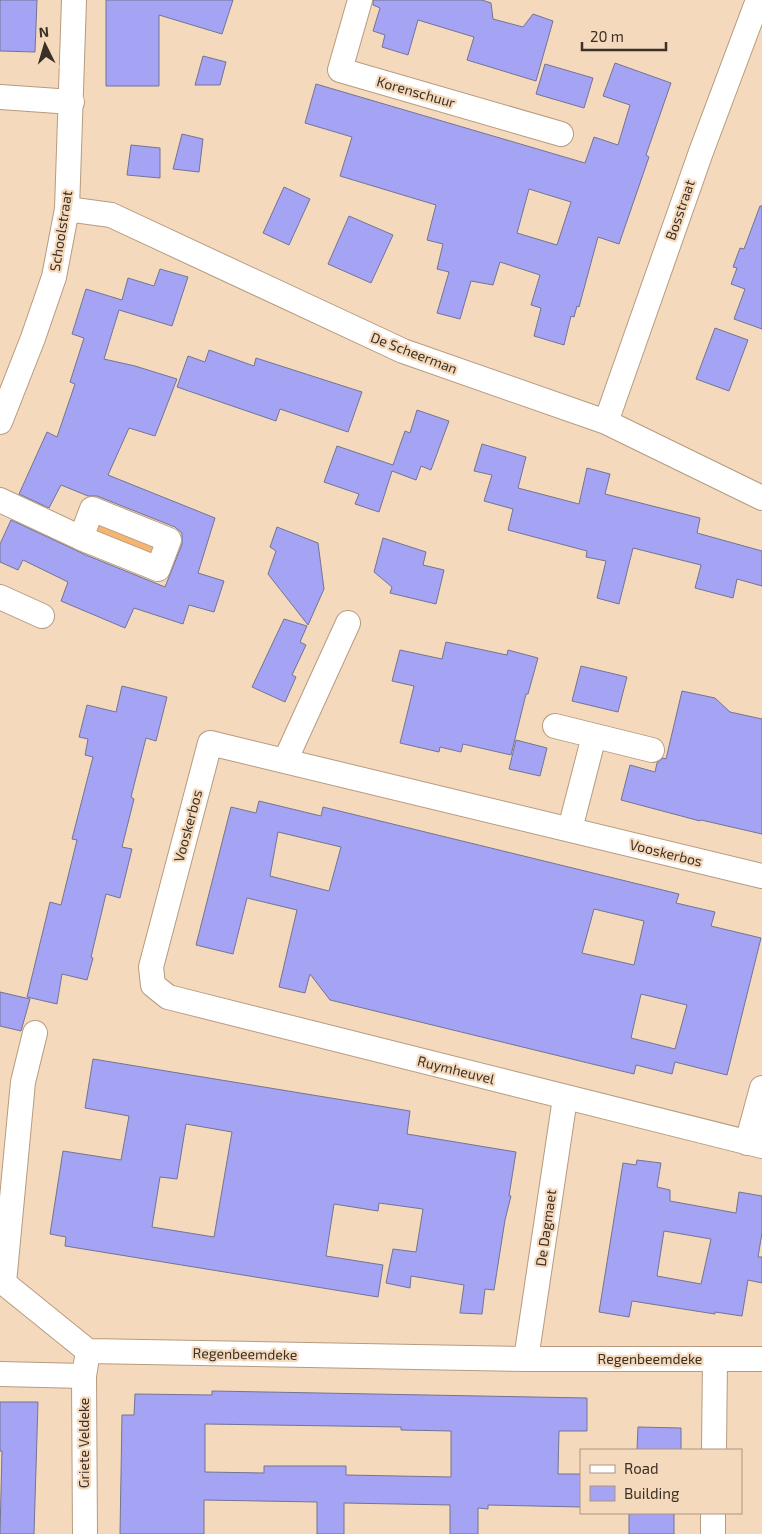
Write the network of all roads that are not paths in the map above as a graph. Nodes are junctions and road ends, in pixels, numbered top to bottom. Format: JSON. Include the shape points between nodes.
{"nodes":[{"id":1,"x":74,"y":0,"type":"edge"},
{"id":2,"x":360,"y":0,"type":"edge"},
{"id":3,"x":758,"y":0,"type":"edge"},
{"id":4,"x":0,"y":97,"type":"edge"},
{"id":5,"x":72,"y":102,"type":"junction"},
{"id":6,"x":561,"y":134,"type":"dead end"},
{"id":7,"x":67,"y":209,"type":"junction"},
{"id":8,"x":0,"y":422,"type":"edge"},
{"id":9,"x":606,"y":422,"type":"junction"},
{"id":10,"x":762,"y":498,"type":"edge"},
{"id":11,"x":0,"y":500,"type":"edge"},
{"id":12,"x":80,"y":538,"type":"dead end"},
{"id":13,"x":0,"y":597,"type":"edge"},
{"id":14,"x":42,"y":616,"type":"dead end"},
{"id":15,"x":348,"y":623,"type":"dead end"},
{"id":16,"x":555,"y":726,"type":"dead end"},
{"id":17,"x":594,"y":736,"type":"junction"},
{"id":18,"x":652,"y":750,"type":"dead end"},
{"id":19,"x":285,"y":761,"type":"junction"},
{"id":20,"x":570,"y":829,"type":"junction"},
{"id":21,"x":762,"y":876,"type":"edge"},
{"id":22,"x":153,"y":985,"type":"joint"},
{"id":23,"x":35,"y":1034,"type":"dead end"},
{"id":24,"x":762,"y":1088,"type":"edge"},
{"id":25,"x":565,"y":1098,"type":"junction"},
{"id":26,"x":754,"y":1145,"type":"edge"},
{"id":27,"x":88,"y":1351,"type":"junction"},
{"id":28,"x":526,"y":1359,"type":"junction"},
{"id":29,"x":715,"y":1359,"type":"junction"},
{"id":30,"x":762,"y":1359,"type":"edge"},
{"id":31,"x":0,"y":1374,"type":"edge"},
{"id":32,"x":84,"y":1376,"type":"junction"},
{"id":33,"x":714,"y":1449,"type":"edge"},
{"id":34,"x":713,"y":1514,"type":"edge"},
{"id":35,"x":84,"y":1534,"type":"edge"},
{"id":36,"x":713,"y":1534,"type":"edge"}],
"edges":[{"from":1,"to":5,"type":"street","name":"Schoolstraat"},
{"from":2,"to":6,"type":"street","name":"Korenschuur","via":[[340,70]]},
{"from":3,"to":9,"type":"street","name":"Bosstraat"},
{"from":4,"to":5,"type":"street"},
{"from":5,"to":7,"type":"street","name":"Schoolstraat"},
{"from":7,"to":8,"type":"street","name":"Schoolstraat","via":[[54,277]]},
{"from":7,"to":9,"type":"street","name":"De Scheerman","via":[[111,215],[403,351]]},
{"from":9,"to":10,"type":"street","name":"De Scheerman"},
{"from":11,"to":12,"type":"street"},
{"from":13,"to":14,"type":"street"},
{"from":15,"to":19,"type":"street"},
{"from":16,"to":17,"type":"street"},
{"from":17,"to":18,"type":"street"},
{"from":17,"to":20,"type":"street"},
{"from":19,"to":20,"type":"street","name":"Vooskerbos"},
{"from":19,"to":22,"type":"street","name":"Vooskerbos","via":[[210,743],[151,967]]},
{"from":20,"to":21,"type":"street","name":"Vooskerbos"},
{"from":22,"to":25,"type":"street","name":"Ruymheuvel","via":[[168,997]]},
{"from":23,"to":27,"type":"street","via":[[23,1082],[4,1283]]},
{"from":24,"to":26,"type":"street"},
{"from":25,"to":26,"type":"street","name":"Ruymheuvel"},
{"from":25,"to":28,"type":"street","name":"De Dagmaet"},
{"from":27,"to":28,"type":"street","name":"Regenbeemdeke"},
{"from":27,"to":32,"type":"street","name":"Griete Veldeke"},
{"from":28,"to":29,"type":"street","name":"Regenbeemdeke"},
{"from":29,"to":30,"type":"street","name":"Regenbeemdeke"},
{"from":29,"to":33,"type":"street"},
{"from":31,"to":32,"type":"street"},
{"from":32,"to":35,"type":"street","name":"Griete Veldeke"},
{"from":34,"to":36,"type":"street"}]}
